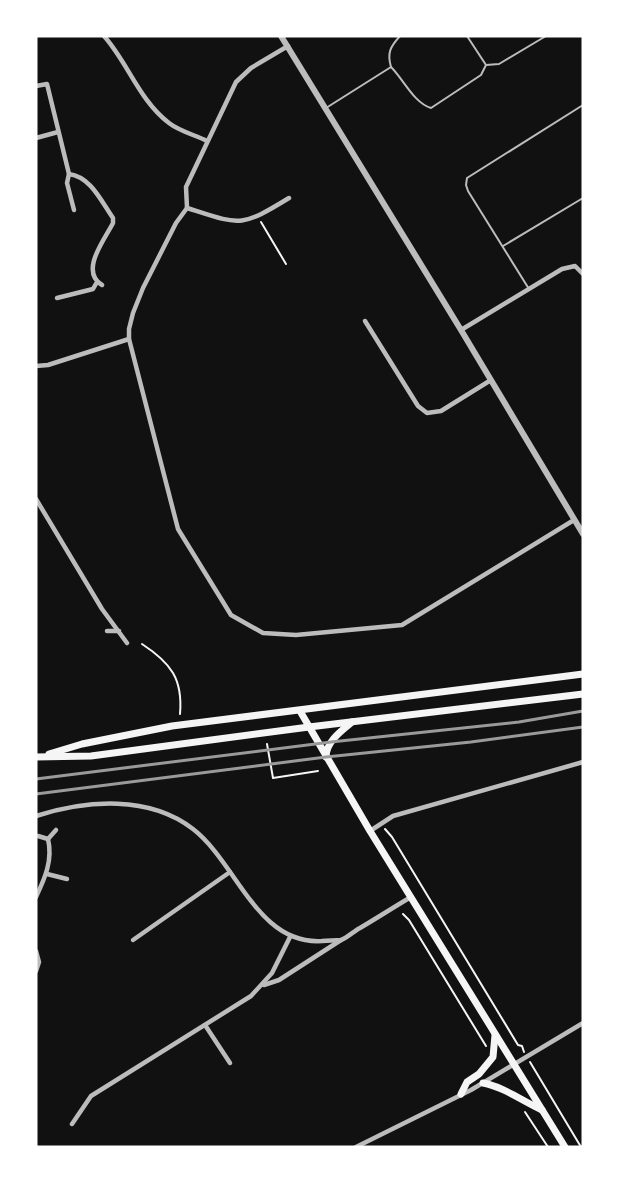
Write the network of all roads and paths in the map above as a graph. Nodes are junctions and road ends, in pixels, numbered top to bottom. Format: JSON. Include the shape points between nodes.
{"nodes":[{"id":1,"x":104,"y":36,"type":"edge"},
{"id":2,"x":281,"y":36,"type":"edge"},
{"id":3,"x":400,"y":36,"type":"edge"},
{"id":4,"x":468,"y":36,"type":"edge"},
{"id":5,"x":546,"y":36,"type":"edge"},
{"id":6,"x":288,"y":46,"type":"junction"},
{"id":7,"x":486,"y":65,"type":"junction"},
{"id":8,"x":391,"y":67,"type":"junction"},
{"id":9,"x":36,"y":86,"type":"edge"},
{"id":10,"x":583,"y":105,"type":"edge"},
{"id":11,"x":326,"y":108,"type":"junction"},
{"id":12,"x":58,"y":132,"type":"junction"},
{"id":13,"x":36,"y":138,"type":"edge"},
{"id":14,"x":207,"y":141,"type":"junction"},
{"id":15,"x":69,"y":174,"type":"junction"},
{"id":16,"x":289,"y":198,"type":"dead end"},
{"id":17,"x":583,"y":198,"type":"edge"},
{"id":18,"x":187,"y":208,"type":"junction"},
{"id":19,"x":74,"y":210,"type":"dead end"},
{"id":20,"x":258,"y":217,"type":"junction"},
{"id":21,"x":503,"y":246,"type":"junction"},
{"id":22,"x":286,"y":264,"type":"dead end"},
{"id":23,"x":583,"y":274,"type":"edge"},
{"id":24,"x":97,"y":282,"type":"junction"},
{"id":25,"x":102,"y":285,"type":"dead end"},
{"id":26,"x":529,"y":289,"type":"junction"},
{"id":27,"x":57,"y":298,"type":"dead end"},
{"id":28,"x":365,"y":321,"type":"dead end"},
{"id":29,"x":461,"y":330,"type":"junction"},
{"id":30,"x":129,"y":339,"type":"junction"},
{"id":31,"x":36,"y":366,"type":"edge"},
{"id":32,"x":491,"y":380,"type":"junction"},
{"id":33,"x":36,"y":499,"type":"edge"},
{"id":34,"x":574,"y":519,"type":"junction"},
{"id":35,"x":583,"y":534,"type":"edge"},
{"id":36,"x":107,"y":631,"type":"dead end"},
{"id":37,"x":119,"y":631,"type":"junction"},
{"id":38,"x":127,"y":643,"type":"dead end"},
{"id":39,"x":142,"y":644,"type":"dead end"},
{"id":40,"x":583,"y":674,"type":"edge"},
{"id":41,"x":583,"y":694,"type":"edge"},
{"id":42,"x":300,"y":711,"type":"junction"},
{"id":43,"x":180,"y":714,"type":"dead end"},
{"id":44,"x":352,"y":722,"type":"junction"},
{"id":45,"x":309,"y":727,"type":"junction"},
{"id":46,"x":267,"y":744,"type":"dead end"},
{"id":47,"x":38,"y":757,"type":"edge"},
{"id":48,"x":326,"y":757,"type":"junction"},
{"id":49,"x":583,"y":762,"type":"edge"},
{"id":50,"x":318,"y":771,"type":"dead end"},
{"id":51,"x":36,"y":816,"type":"edge"},
{"id":52,"x":382,"y":824,"type":"junction"},
{"id":53,"x":56,"y":830,"type":"dead end"},
{"id":54,"x":370,"y":831,"type":"junction"},
{"id":55,"x":38,"y":836,"type":"dead end"},
{"id":56,"x":48,"y":839,"type":"junction"},
{"id":57,"x":230,"y":872,"type":"junction"},
{"id":58,"x":47,"y":874,"type":"junction"},
{"id":59,"x":67,"y":879,"type":"dead end"},
{"id":60,"x":36,"y":897,"type":"edge"},
{"id":61,"x":411,"y":897,"type":"junction"},
{"id":62,"x":403,"y":914,"type":"dead end"},
{"id":63,"x":290,"y":936,"type":"junction"},
{"id":64,"x":341,"y":939,"type":"junction"},
{"id":65,"x":133,"y":940,"type":"dead end"},
{"id":66,"x":36,"y":951,"type":"edge"},
{"id":67,"x":36,"y":971,"type":"edge"},
{"id":68,"x":263,"y":986,"type":"junction"},
{"id":69,"x":583,"y":1023,"type":"edge"},
{"id":70,"x":205,"y":1025,"type":"junction"},
{"id":71,"x":495,"y":1034,"type":"junction"},
{"id":72,"x":523,"y":1050,"type":"dead end"},
{"id":73,"x":487,"y":1052,"type":"dead end"},
{"id":74,"x":230,"y":1063,"type":"dead end"},
{"id":75,"x":514,"y":1065,"type":"junction"},
{"id":76,"x":532,"y":1065,"type":"dead end"},
{"id":77,"x":483,"y":1083,"type":"junction"},
{"id":78,"x":461,"y":1094,"type":"junction"},
{"id":79,"x":523,"y":1110,"type":"dead end"},
{"id":80,"x":542,"y":1110,"type":"junction"},
{"id":81,"x":72,"y":1124,"type":"dead end"},
{"id":82,"x":356,"y":1147,"type":"edge"},
{"id":83,"x":548,"y":1147,"type":"edge"},
{"id":84,"x":565,"y":1147,"type":"edge"},
{"id":85,"x":581,"y":1147,"type":"edge"}],
"edges":[{"from":1,"to":14,"type":"street","via":[[150,106],[170,124]]},
{"from":2,"to":6,"type":"street"},
{"from":3,"to":8,"type":"lane","via":[[391,45]]},
{"from":4,"to":7,"type":"lane"},
{"from":5,"to":7,"type":"lane","via":[[499,64]]},
{"from":6,"to":11,"type":"street"},
{"from":6,"to":14,"type":"street","via":[[236,82]]},
{"from":7,"to":8,"type":"lane","via":[[481,75],[430,108],[416,100]]},
{"from":8,"to":11,"type":"lane"},
{"from":9,"to":12,"type":"street","via":[[47,84]]},
{"from":10,"to":21,"type":"lane","via":[[467,178],[468,191]]},
{"from":11,"to":29,"type":"street"},
{"from":12,"to":13,"type":"street"},
{"from":12,"to":15,"type":"street"},
{"from":14,"to":18,"type":"street","via":[[186,187]]},
{"from":15,"to":19,"type":"street","via":[[67,183]]},
{"from":15,"to":24,"type":"street","via":[[87,181],[113,218],[93,260]]},
{"from":16,"to":20,"type":"street"},
{"from":17,"to":21,"type":"lane"},
{"from":18,"to":20,"type":"street","via":[[230,222]]},
{"from":18,"to":30,"type":"street","via":[[143,288]]},
{"from":20,"to":22,"type":"path"},
{"from":21,"to":26,"type":"lane"},
{"from":23,"to":26,"type":"street","via":[[575,266],[562,269]]},
{"from":24,"to":25,"type":"street"},
{"from":24,"to":27,"type":"street","via":[[93,290]]},
{"from":26,"to":29,"type":"street"},
{"from":28,"to":32,"type":"street","via":[[418,406],[427,413],[441,411]]},
{"from":29,"to":32,"type":"street"},
{"from":30,"to":31,"type":"street"},
{"from":30,"to":34,"type":"street","via":[[178,529],[231,615],[263,633],[296,635],[402,625]]},
{"from":32,"to":34,"type":"street"},
{"from":33,"to":37,"type":"street"},
{"from":34,"to":35,"type":"street"},
{"from":36,"to":37,"type":"street"},
{"from":37,"to":38,"type":"street"},
{"from":39,"to":43,"type":"path","via":[[161,657],[174,674],[181,695]]},
{"from":40,"to":42,"type":"main road"},
{"from":41,"to":44,"type":"main road"},
{"from":42,"to":45,"type":"main road"},
{"from":42,"to":47,"type":"main road","via":[[172,726]]},
{"from":44,"to":45,"type":"main road"},
{"from":44,"to":48,"type":"main road","via":[[336,736],[326,750]]},
{"from":45,"to":47,"type":"main road","via":[[91,756]]},
{"from":45,"to":48,"type":"main road"},
{"from":46,"to":50,"type":"path","via":[[273,778]]},
{"from":48,"to":54,"type":"main road"},
{"from":49,"to":52,"type":"street","via":[[393,816]]},
{"from":51,"to":57,"type":"street","via":[[103,804],[146,807],[194,829]]},
{"from":52,"to":54,"type":"street"},
{"from":52,"to":72,"type":"path"},
{"from":53,"to":56,"type":"street"},
{"from":54,"to":61,"type":"main road"},
{"from":55,"to":56,"type":"street"},
{"from":56,"to":58,"type":"street","via":[[51,849]]},
{"from":57,"to":63,"type":"street","via":[[267,920]]},
{"from":57,"to":65,"type":"street"},
{"from":58,"to":59,"type":"street"},
{"from":58,"to":60,"type":"street"},
{"from":61,"to":64,"type":"street"},
{"from":61,"to":71,"type":"main road"},
{"from":62,"to":73,"type":"path"},
{"from":63,"to":64,"type":"street","via":[[314,941]]},
{"from":63,"to":68,"type":"street"},
{"from":64,"to":68,"type":"street","via":[[279,980]]},
{"from":66,"to":67,"type":"street"},
{"from":68,"to":70,"type":"street"},
{"from":69,"to":75,"type":"street"},
{"from":70,"to":74,"type":"street"},
{"from":70,"to":81,"type":"street","via":[[91,1096]]},
{"from":71,"to":75,"type":"main road"},
{"from":71,"to":78,"type":"main road","via":[[493,1057],[466,1082]]},
{"from":75,"to":77,"type":"street"},
{"from":75,"to":80,"type":"main road"},
{"from":76,"to":85,"type":"path"},
{"from":77,"to":78,"type":"street"},
{"from":77,"to":80,"type":"main road","via":[[499,1087]]},
{"from":78,"to":82,"type":"street"},
{"from":79,"to":83,"type":"path"},
{"from":80,"to":84,"type":"main road"}]}
